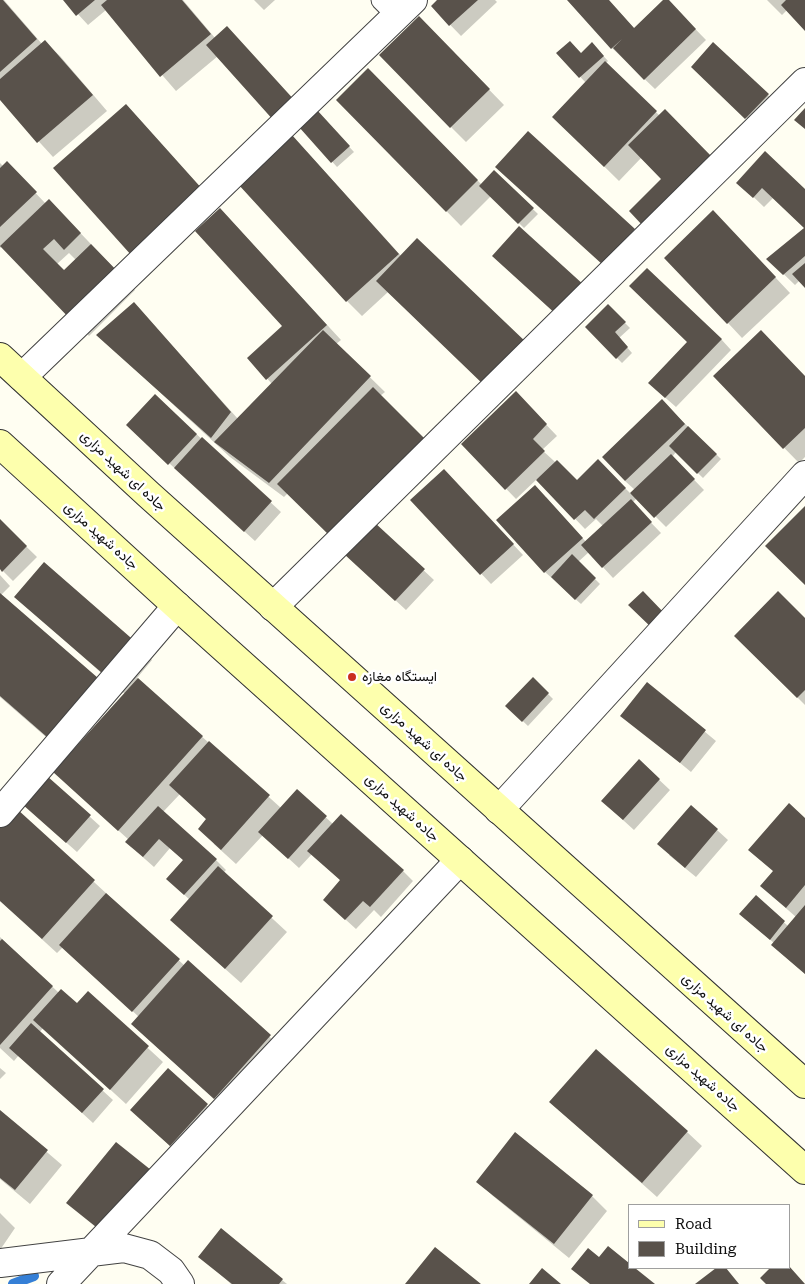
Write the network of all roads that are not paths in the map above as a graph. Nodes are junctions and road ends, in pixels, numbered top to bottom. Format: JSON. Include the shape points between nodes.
{"nodes":[{"id":1,"x":397,"y":5,"type":"edge"},
{"id":2,"x":805,"y":82,"type":"edge"},
{"id":3,"x":0,"y":357,"type":"edge"},
{"id":4,"x":22,"y":377,"type":"junction"},
{"id":5,"x":0,"y":444,"type":"edge"},
{"id":6,"x":805,"y":475,"type":"edge"},
{"id":7,"x":177,"y":606,"type":"junction"},
{"id":8,"x":273,"y":607,"type":"junction"},
{"id":9,"x":499,"y":810,"type":"junction"},
{"id":10,"x":0,"y":813,"type":"edge"},
{"id":11,"x":460,"y":860,"type":"junction"},
{"id":12,"x":805,"y":1084,"type":"edge"},
{"id":13,"x":805,"y":1170,"type":"edge"},
{"id":14,"x":92,"y":1251,"type":"junction"},
{"id":15,"x":0,"y":1263,"type":"edge"},
{"id":16,"x":62,"y":1284,"type":"edge"},
{"id":17,"x":180,"y":1284,"type":"edge"}],
"edges":[{"from":1,"to":4,"type":"street"},
{"from":2,"to":8,"type":"street"},
{"from":3,"to":4,"type":"main road","name":"جاده ای شهید مزاری"},
{"from":4,"to":8,"type":"main road","name":"جاده ای شهید مزاری"},
{"from":5,"to":7,"type":"main road","name":"جاده شهید مزاری"},
{"from":6,"to":9,"type":"street"},
{"from":7,"to":10,"type":"street"},
{"from":7,"to":11,"type":"main road","name":"جاده شهید مزاری"},
{"from":8,"to":9,"type":"main road","name":"جاده ای شهید مزاری"},
{"from":9,"to":12,"type":"main road","name":"جاده ای شهید مزاری"},
{"from":11,"to":13,"type":"main road","name":"جاده شهید مزاری"},
{"from":11,"to":14,"type":"street"},
{"from":14,"to":15,"type":"street"},
{"from":14,"to":16,"type":"street"},
{"from":14,"to":17,"type":"street","via":[[124,1248],[150,1255],[171,1271]]}]}
